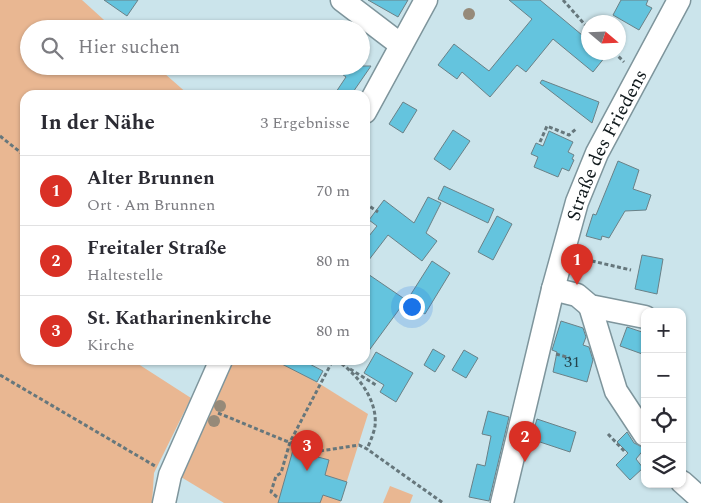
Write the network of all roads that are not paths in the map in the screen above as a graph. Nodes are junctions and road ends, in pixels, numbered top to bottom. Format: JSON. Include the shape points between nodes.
{"nodes":[{"id":1,"x":342,"y":0,"type":"edge"},
{"id":2,"x":426,"y":0,"type":"edge"},
{"id":3,"x":679,"y":0,"type":"edge"},
{"id":4,"x":368,"y":20,"type":"edge"},
{"id":5,"x":370,"y":22,"type":"edge"},
{"id":6,"x":401,"y":46,"type":"junction"},
{"id":7,"x":370,"y":103,"type":"edge"},
{"id":8,"x":553,"y":288,"type":"junction"},
{"id":9,"x":590,"y":306,"type":"junction"},
{"id":10,"x":641,"y":317,"type":"edge"},
{"id":11,"x":219,"y":365,"type":"edge"},
{"id":12,"x":641,"y":429,"type":"edge"},
{"id":13,"x":686,"y":486,"type":"edge"},
{"id":14,"x":701,"y":499,"type":"edge"},
{"id":15,"x":164,"y":503,"type":"edge"},
{"id":16,"x":502,"y":503,"type":"edge"}],
"edges":[{"from":1,"to":4,"type":"street"},
{"from":2,"to":6,"type":"street"},
{"from":3,"to":8,"type":"street","name":"Straße des Friedens","via":[[597,153],[577,202]]},
{"from":5,"to":6,"type":"street"},
{"from":6,"to":7,"type":"street"},
{"from":8,"to":9,"type":"street","via":[[577,295]]},
{"from":8,"to":16,"type":"street","name":"Straße des Friedens"},
{"from":9,"to":10,"type":"street"},
{"from":9,"to":12,"type":"street","via":[[616,391]]},
{"from":11,"to":15,"type":"street","via":[[170,475]]},
{"from":13,"to":14,"type":"street"}]}
